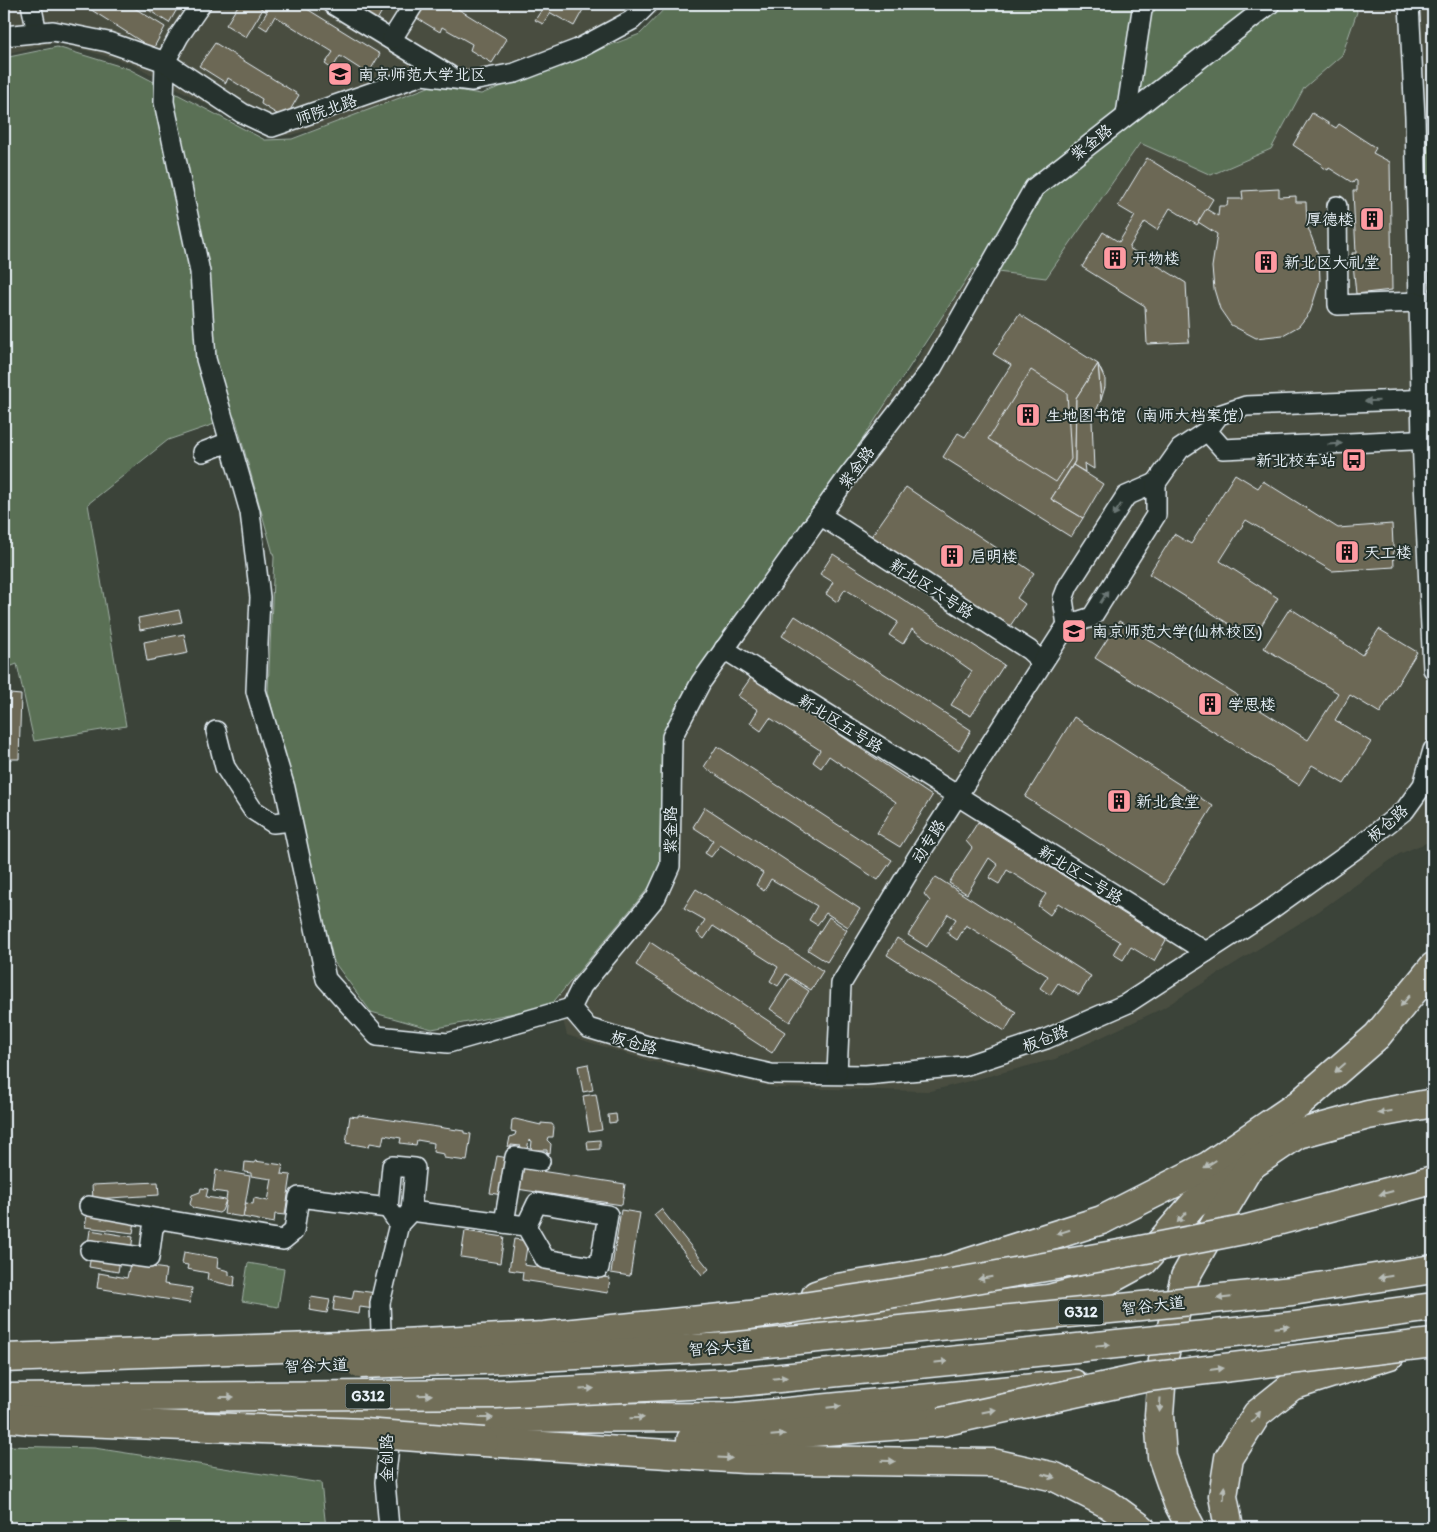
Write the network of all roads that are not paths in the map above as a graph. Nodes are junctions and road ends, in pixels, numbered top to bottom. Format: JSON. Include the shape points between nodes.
{"nodes":[{"id":1,"x":31,"y":4,"type":"edge"},
{"id":2,"x":201,"y":4,"type":"edge"},
{"id":3,"x":332,"y":4,"type":"edge"},
{"id":4,"x":414,"y":4,"type":"edge"},
{"id":5,"x":648,"y":4,"type":"edge"},
{"id":6,"x":1146,"y":4,"type":"edge"},
{"id":7,"x":1270,"y":4,"type":"edge"},
{"id":8,"x":1409,"y":4,"type":"edge"},
{"id":9,"x":37,"y":33,"type":"junction"},
{"id":10,"x":4,"y":36,"type":"edge"},
{"id":11,"x":392,"y":39,"type":"junction"},
{"id":12,"x":165,"y":62,"type":"junction"},
{"id":13,"x":457,"y":79,"type":"junction"},
{"id":14,"x":1126,"y":115,"type":"junction"},
{"id":15,"x":1337,"y":206,"type":"dead end"},
{"id":16,"x":1418,"y":302,"type":"junction"},
{"id":17,"x":1427,"y":399,"type":"edge"},
{"id":18,"x":1207,"y":432,"type":"junction"},
{"id":19,"x":1428,"y":440,"type":"edge"},
{"id":20,"x":229,"y":442,"type":"junction"},
{"id":21,"x":203,"y":452,"type":"dead end"},
{"id":22,"x":1156,"y":483,"type":"junction"},
{"id":23,"x":820,"y":515,"type":"junction"},
{"id":24,"x":1067,"y":625,"type":"junction"},
{"id":25,"x":724,"y":649,"type":"junction"},
{"id":26,"x":1042,"y":662,"type":"junction"},
{"id":27,"x":1433,"y":668,"type":"edge"},
{"id":28,"x":216,"y":731,"type":"dead end"},
{"id":29,"x":1433,"y":750,"type":"edge"},
{"id":30,"x":957,"y":796,"type":"junction"},
{"id":31,"x":292,"y":821,"type":"junction"},
{"id":32,"x":1206,"y":952,"type":"junction"},
{"id":33,"x":1433,"y":967,"type":"edge"},
{"id":34,"x":571,"y":1008,"type":"junction"},
{"id":35,"x":837,"y":1074,"type":"junction"},
{"id":36,"x":1433,"y":1104,"type":"edge"},
{"id":37,"x":540,"y":1161,"type":"dead end"},
{"id":38,"x":1249,"y":1167,"type":"junction"},
{"id":39,"x":1433,"y":1180,"type":"edge"},
{"id":40,"x":89,"y":1206,"type":"dead end"},
{"id":41,"x":388,"y":1208,"type":"junction"},
{"id":42,"x":405,"y":1217,"type":"junction"},
{"id":43,"x":160,"y":1219,"type":"junction"},
{"id":44,"x":504,"y":1223,"type":"junction"},
{"id":45,"x":526,"y":1226,"type":"junction"},
{"id":46,"x":90,"y":1250,"type":"dead end"},
{"id":47,"x":1433,"y":1269,"type":"edge"},
{"id":48,"x":1433,"y":1307,"type":"edge"},
{"id":49,"x":750,"y":1315,"type":"junction"},
{"id":50,"x":1425,"y":1345,"type":"edge"},
{"id":51,"x":382,"y":1357,"type":"junction"},
{"id":52,"x":4,"y":1358,"type":"edge"},
{"id":53,"x":4,"y":1363,"type":"edge"},
{"id":54,"x":1148,"y":1377,"type":"junction"},
{"id":55,"x":4,"y":1398,"type":"edge"},
{"id":56,"x":4,"y":1411,"type":"edge"},
{"id":57,"x":4,"y":1417,"type":"edge"},
{"id":58,"x":384,"y":1418,"type":"junction"},
{"id":59,"x":484,"y":1442,"type":"junction"},
{"id":60,"x":389,"y":1528,"type":"edge"},
{"id":61,"x":1141,"y":1528,"type":"edge"},
{"id":62,"x":1191,"y":1528,"type":"edge"},
{"id":63,"x":1229,"y":1528,"type":"edge"}],
"edges":[{"from":1,"to":9,"type":"street"},
{"from":2,"to":12,"type":"street"},
{"from":3,"to":11,"type":"street"},
{"from":4,"to":11,"type":"street"},
{"from":5,"to":13,"type":"street","name":"师院北路","via":[[632,20],[578,50],[515,73],[472,81]]},
{"from":6,"to":14,"type":"street","via":[[1142,10]]},
{"from":7,"to":14,"type":"street","name":"紫金路"},
{"from":8,"to":16,"type":"street","via":[[1415,117]]},
{"from":9,"to":10,"type":"street","name":"师院北路"},
{"from":9,"to":12,"type":"street","name":"师院北路","via":[[53,32],[108,42]]},
{"from":11,"to":13,"type":"street"},
{"from":12,"to":13,"type":"street","name":"师院北路","via":[[242,113],[272,127],[422,76]]},
{"from":12,"to":20,"type":"street","via":[[164,102],[200,272],[206,359]]},
{"from":14,"to":23,"type":"street","name":"紫金路","via":[[1034,188],[932,368]]},
{"from":15,"to":16,"type":"street","via":[[1338,305]]},
{"from":16,"to":17,"type":"street"},
{"from":17,"to":18,"type":"street","one_way":true,"via":[[1246,406],[1219,415]]},
{"from":17,"to":19,"type":"street"},
{"from":18,"to":19,"type":"street","one_way":true,"via":[[1223,450]]},
{"from":18,"to":22,"type":"street","via":[[1180,450]]},
{"from":19,"to":27,"type":"street"},
{"from":20,"to":21,"type":"street"},
{"from":20,"to":31,"type":"street","via":[[250,512],[260,597],[256,691]]},
{"from":24,"to":22,"type":"street","one_way":true,"via":[[1092,616],[1156,515]]},
{"from":22,"to":24,"type":"street","one_way":true,"via":[[1126,496],[1068,586],[1063,599]]},
{"from":23,"to":25,"type":"street","name":"紫金路"},
{"from":23,"to":26,"type":"street","name":"新北区六号路","via":[[1029,650]]},
{"from":24,"to":26,"type":"street","name":"动专路"},
{"from":25,"to":30,"type":"street","name":"新北区五号路"},
{"from":25,"to":34,"type":"street","name":"紫金路","via":[[701,682],[672,737],[670,866],[656,897],[582,986]]},
{"from":26,"to":30,"type":"street","name":"动专路"},
{"from":28,"to":31,"type":"street","via":[[225,767],[253,810],[273,823]]},
{"from":29,"to":32,"type":"street","name":"板仓路","via":[[1423,785],[1405,810],[1357,848]]},
{"from":30,"to":32,"type":"street","name":"新北区二号路"},
{"from":30,"to":35,"type":"street","name":"动专路","via":[[841,984]]},
{"from":31,"to":34,"type":"street","via":[[326,979],[377,1036],[448,1043]]},
{"from":32,"to":35,"type":"street","name":"板仓路","via":[[1126,1004],[1046,1039],[964,1066],[866,1075]]},
{"from":33,"to":49,"type":"highway","one_way":true,"bridge":true,"via":[[1377,1036],[1299,1104],[1208,1166],[1102,1220],[942,1271],[837,1288]]},
{"from":34,"to":35,"type":"street","name":"板仓路","via":[[588,1028],[648,1046],[770,1074]]},
{"from":36,"to":38,"type":"highway","one_way":true,"via":[[1368,1115],[1298,1134]]},
{"from":37,"to":44,"type":"street","via":[[515,1157]]},
{"from":38,"to":51,"type":"highway","one_way":true,"via":[[1193,1205],[1144,1261],[1096,1287],[1048,1299],[668,1341]]},
{"from":38,"to":62,"type":"highway","one_way":true,"bridge":true,"via":[[1185,1277],[1163,1360],[1162,1457],[1178,1503]]},
{"from":39,"to":49,"type":"highway","one_way":true,"bridge":true,"via":[[1244,1230],[895,1293]]},
{"from":40,"to":43,"type":"street"},
{"from":41,"to":42,"type":"street"},
{"from":41,"to":42,"type":"street","name":"金创路","via":[[392,1166],[415,1168]]},
{"from":41,"to":43,"type":"street","via":[[299,1196],[294,1231],[287,1238],[278,1240]]},
{"from":42,"to":44,"type":"street"},
{"from":42,"to":51,"type":"street","name":"金创路","via":[[380,1303]]},
{"from":43,"to":46,"type":"street","via":[[153,1228],[149,1258]]},
{"from":44,"to":45,"type":"street"},
{"from":45,"to":45,"type":"street","via":[[545,1259],[599,1268],[608,1215],[538,1203]]},
{"from":47,"to":53,"type":"highway","name":"智谷大道","number":"G312","one_way":true,"bridge":true,"via":[[1292,1291],[728,1347],[483,1360],[276,1366]]},
{"from":55,"to":48,"type":"highway","name":"智谷大道","number":"G312","one_way":true,"bridge":true,"via":[[486,1394],[731,1383],[1294,1326]]},
{"from":49,"to":52,"type":"highway","bridge":true,"via":[[544,1336]]},
{"from":54,"to":50,"type":"highway","one_way":true,"bridge":true},
{"from":63,"to":50,"type":"highway","one_way":true,"bridge":true,"via":[[1223,1496],[1229,1458],[1257,1414],[1292,1386]]},
{"from":51,"to":52,"type":"main road","name":"智谷大道"},
{"from":51,"to":58,"type":"street","name":"金创路"},
{"from":58,"to":54,"type":"highway","one_way":true,"bridge":true,"via":[[736,1417]]},
{"from":59,"to":54,"type":"highway","one_way":true,"bridge":true,"via":[[722,1439],[941,1422]]},
{"from":56,"to":58,"type":"main road","number":"G312"},
{"from":57,"to":59,"type":"highway","bridge":true,"via":[[364,1433]]},
{"from":58,"to":60,"type":"street","name":"金创路","via":[[388,1446],[385,1482]]},
{"from":59,"to":61,"type":"highway","one_way":true,"via":[[744,1459],[994,1463],[1055,1477],[1108,1504]]}]}
